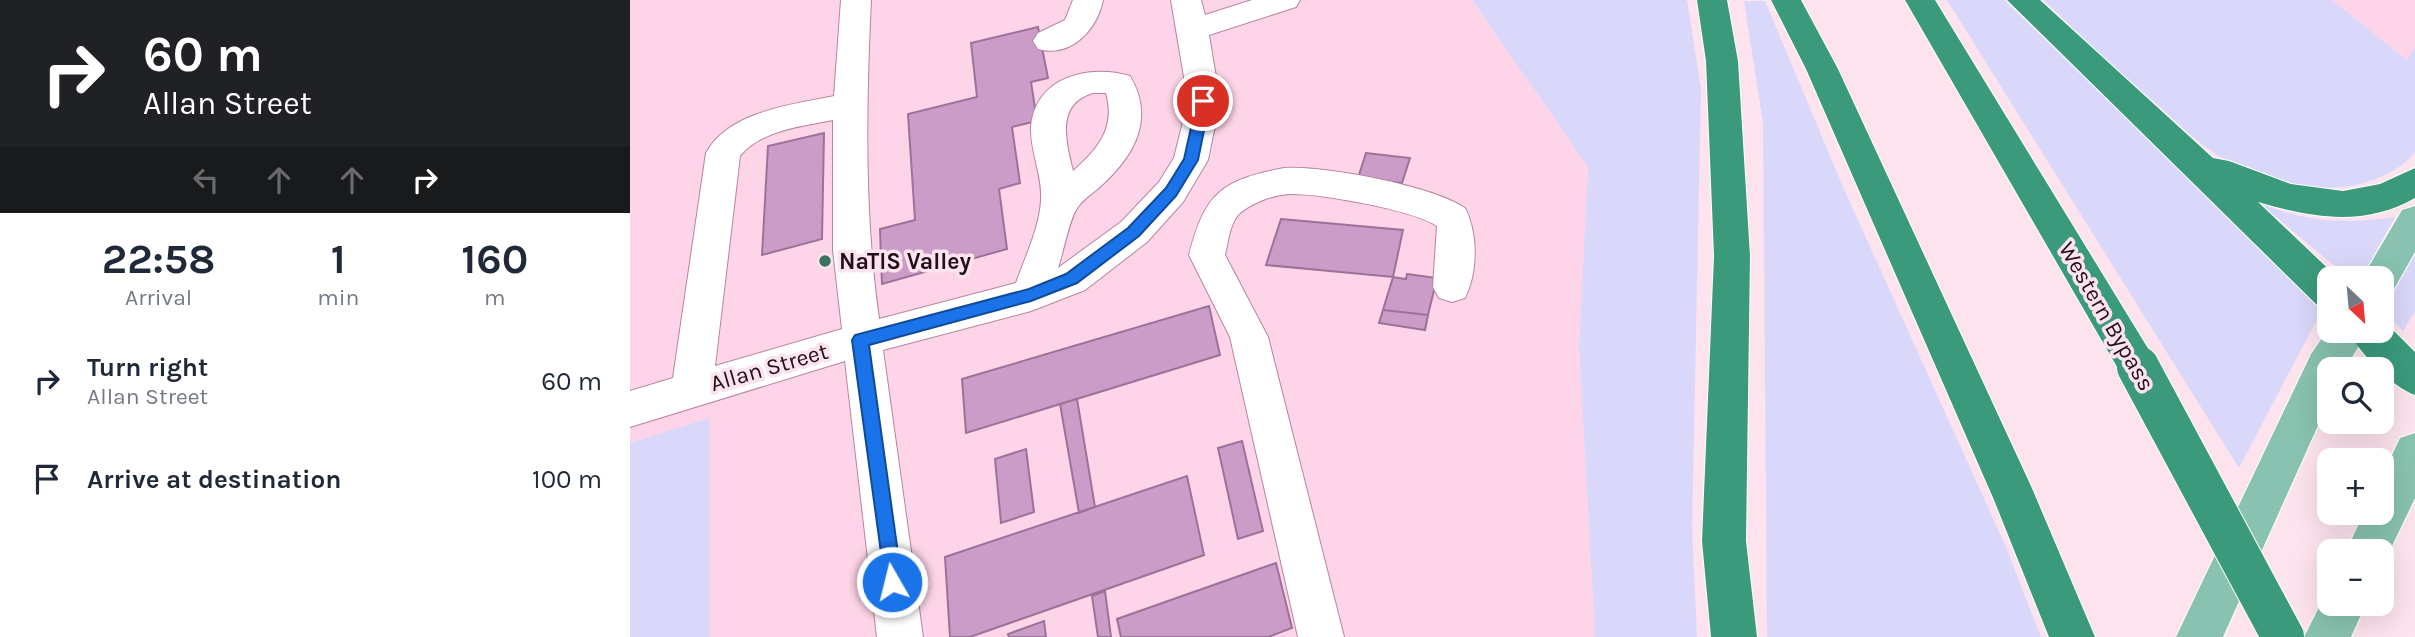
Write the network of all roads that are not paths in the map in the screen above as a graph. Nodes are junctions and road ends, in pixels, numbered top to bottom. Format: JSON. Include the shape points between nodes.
{"nodes":[{"id":1,"x":856,"y":0,"type":"edge"},
{"id":2,"x":1088,"y":0,"type":"edge"},
{"id":3,"x":1284,"y":0,"type":"edge"},
{"id":4,"x":1712,"y":0,"type":"edge"},
{"id":5,"x":1786,"y":0,"type":"edge"},
{"id":6,"x":1920,"y":0,"type":"edge"},
{"id":7,"x":2022,"y":0,"type":"edge"},
{"id":8,"x":1190,"y":14,"type":"edge"},
{"id":9,"x":1049,"y":41,"type":"dead end"},
{"id":10,"x":849,"y":104,"type":"junction"},
{"id":11,"x":2190,"y":157,"type":"junction"},
{"id":12,"x":2415,"y":181,"type":"edge"},
{"id":13,"x":1059,"y":202,"type":"dead end"},
{"id":14,"x":2415,"y":220,"type":"edge"},
{"id":15,"x":2388,"y":266,"type":"edge"},
{"id":16,"x":2317,"y":281,"type":"edge"},
{"id":17,"x":1452,"y":287,"type":"dead end"},
{"id":18,"x":1031,"y":295,"type":"junction"},
{"id":19,"x":860,"y":340,"type":"junction"},
{"id":20,"x":2341,"y":343,"type":"edge"},
{"id":21,"x":2380,"y":343,"type":"edge"},
{"id":22,"x":2415,"y":377,"type":"edge"},
{"id":23,"x":692,"y":389,"type":"junction"},
{"id":24,"x":630,"y":409,"type":"edge"},
{"id":25,"x":2415,"y":452,"type":"edge"},
{"id":26,"x":2374,"y":539,"type":"edge"},
{"id":27,"x":2337,"y":616,"type":"edge"},
{"id":28,"x":900,"y":637,"type":"edge"},
{"id":29,"x":1321,"y":637,"type":"edge"},
{"id":30,"x":1734,"y":637,"type":"edge"},
{"id":31,"x":2072,"y":637,"type":"edge"},
{"id":32,"x":2199,"y":637,"type":"edge"},
{"id":33,"x":2283,"y":637,"type":"edge"},
{"id":34,"x":2327,"y":637,"type":"edge"}],
"edges":[{"from":1,"to":10,"type":"street"},
{"from":2,"to":9,"type":"street","via":[[1084,20],[1070,34]]},
{"from":3,"to":8,"type":"street"},
{"from":4,"to":30,"type":"highway","via":[[1722,61],[1732,256],[1724,541]]},
{"from":5,"to":31,"type":"highway","via":[[1822,69],[2016,500]]},
{"from":6,"to":33,"type":"highway","name":"Western Bypass","bridge":true,"via":[[2138,367]]},
{"from":7,"to":11,"type":"highway"},
{"from":8,"to":18,"type":"street","name":"Allan Street","via":[[1203,101],[1191,160],[1171,192],[1134,232],[1072,279]]},
{"from":10,"to":19,"type":"street","via":[[851,250]]},
{"from":10,"to":23,"type":"street","via":[[760,127],[738,136],[723,153]]},
{"from":11,"to":12,"type":"highway","via":[[2258,190],[2316,204],[2368,203],[2395,196]]},
{"from":11,"to":16,"type":"highway"},
{"from":13,"to":18,"type":"street"},
{"from":14,"to":15,"type":"main road"},
{"from":17,"to":29,"type":"street","via":[[1456,226],[1452,217],[1443,209],[1413,201],[1289,181],[1259,188],[1226,205],[1214,230],[1208,255],[1249,337]]},
{"from":18,"to":19,"type":"street","name":"Allan Street"},
{"from":19,"to":23,"type":"street","name":"Allan Street"},
{"from":19,"to":28,"type":"street"},
{"from":20,"to":32,"type":"main road","via":[[2325,366]]},
{"from":21,"to":22,"type":"highway"},
{"from":23,"to":24,"type":"street","name":"Allan Street"},
{"from":25,"to":26,"type":"main road"},
{"from":27,"to":34,"type":"main road"}]}
